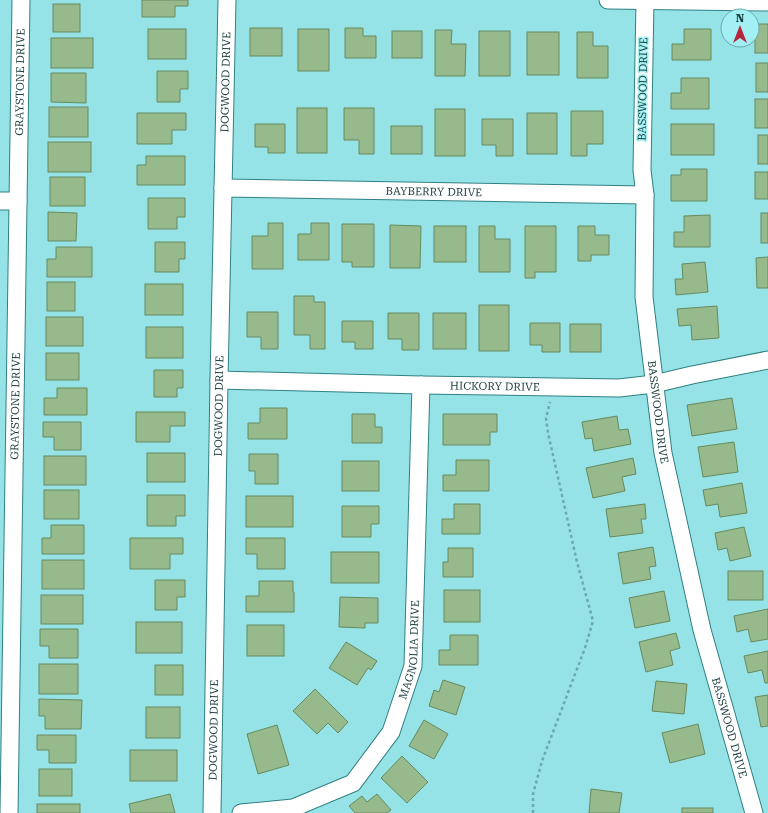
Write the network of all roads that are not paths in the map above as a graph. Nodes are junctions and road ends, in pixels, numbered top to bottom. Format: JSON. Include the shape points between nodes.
{"nodes":[{"id":1,"x":21,"y":0,"type":"edge"},
{"id":2,"x":227,"y":0,"type":"edge"},
{"id":3,"x":608,"y":0,"type":"edge"},
{"id":4,"x":645,"y":0,"type":"edge"},
{"id":5,"x":768,"y":2,"type":"edge"},
{"id":6,"x":223,"y":188,"type":"junction"},
{"id":7,"x":645,"y":195,"type":"junction"},
{"id":8,"x":0,"y":201,"type":"edge"},
{"id":9,"x":18,"y":201,"type":"junction"},
{"id":10,"x":768,"y":360,"type":"edge"},
{"id":11,"x":219,"y":380,"type":"junction"},
{"id":12,"x":654,"y":384,"type":"junction"},
{"id":13,"x":421,"y":386,"type":"junction"},
{"id":14,"x":8,"y":398,"type":"edge"},
{"id":15,"x":6,"y":604,"type":"edge"},
{"id":16,"x":6,"y":811,"type":"edge"},
{"id":17,"x":212,"y":813,"type":"edge"},
{"id":18,"x":241,"y":813,"type":"edge"},
{"id":19,"x":754,"y":813,"type":"edge"}],
"edges":[{"from":1,"to":9,"type":"street","name":"GRAYSTONE DRIVE"},
{"from":2,"to":6,"type":"street","name":"DOGWOOD DRIVE"},
{"from":3,"to":4,"type":"street"},
{"from":4,"to":5,"type":"street"},
{"from":4,"to":7,"type":"street","name":"BASSWOOD DRIVE","via":[[642,170]]},
{"from":6,"to":7,"type":"street","name":"BAYBERRY DRIVE"},
{"from":6,"to":11,"type":"street","name":"DOGWOOD DRIVE"},
{"from":7,"to":12,"type":"street","name":"BASSWOOD DRIVE","via":[[644,297]]},
{"from":8,"to":9,"type":"street"},
{"from":9,"to":14,"type":"street","name":"GRAYSTONE DRIVE"},
{"from":10,"to":12,"type":"street","name":"HICKORY DRIVE"},
{"from":11,"to":13,"type":"street","name":"HICKORY DRIVE"},
{"from":11,"to":17,"type":"street","name":"DOGWOOD DRIVE"},
{"from":12,"to":13,"type":"street","name":"HICKORY DRIVE","via":[[619,388]]},
{"from":12,"to":19,"type":"street","name":"BASSWOOD DRIVE","via":[[663,453],[702,630]]},
{"from":13,"to":18,"type":"street","name":"MAGNOLIA DRIVE","via":[[412,666],[391,732],[353,783],[293,808]]},
{"from":14,"to":15,"type":"street","name":"GRAYSTONE DRIVE"},
{"from":15,"to":16,"type":"street","name":"GRAYSTONE DRIVE"}]}
